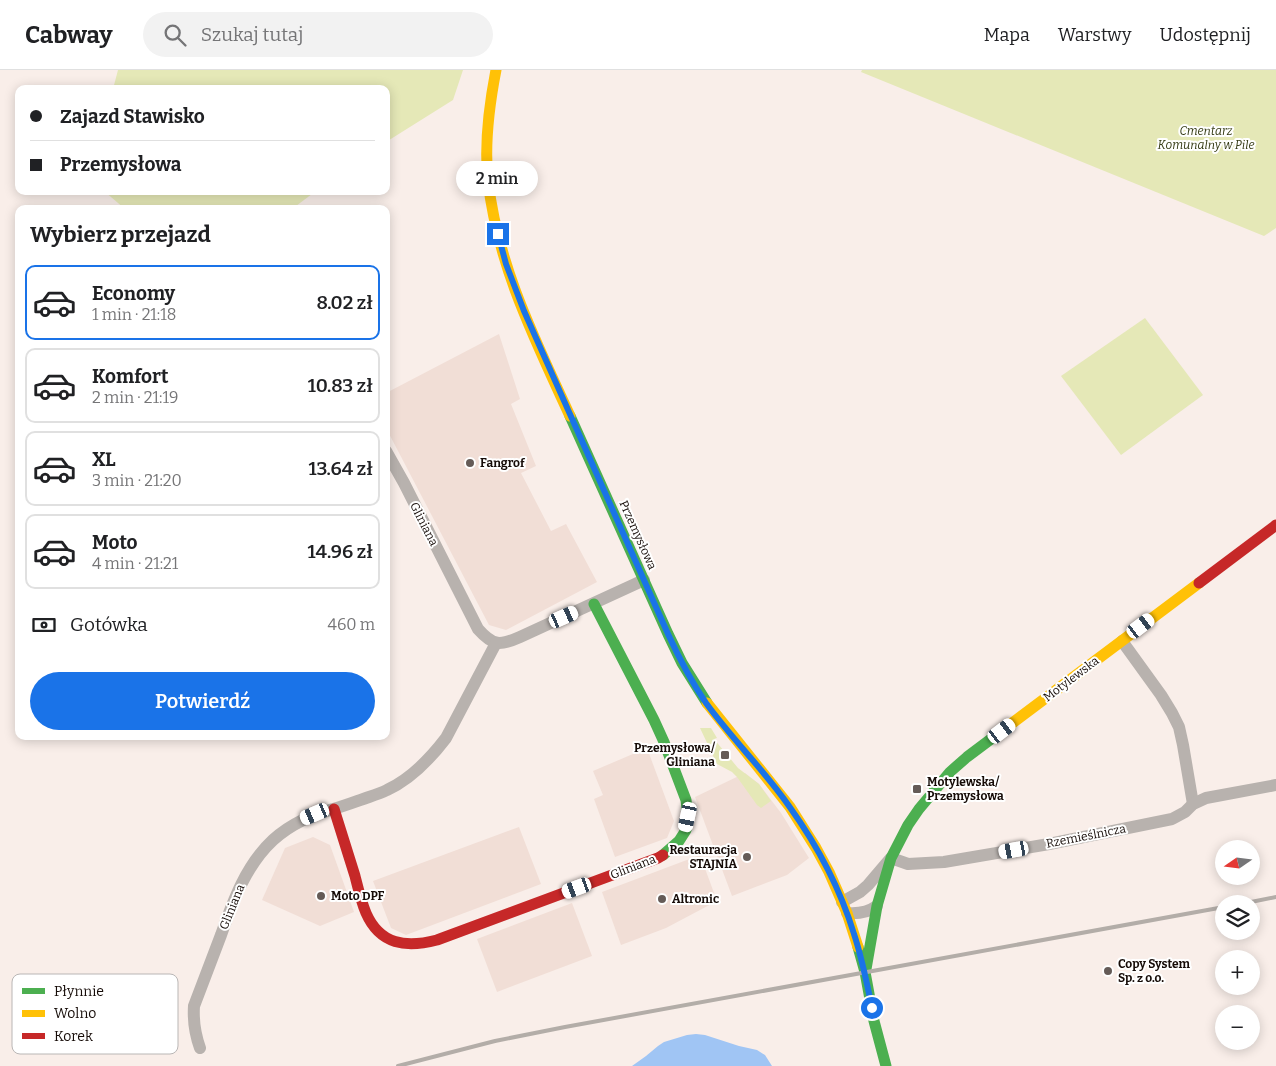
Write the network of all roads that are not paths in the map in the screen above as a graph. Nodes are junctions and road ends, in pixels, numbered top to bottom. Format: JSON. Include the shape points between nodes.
{"nodes":[{"id":1,"x":496,"y":70,"type":"edge"},
{"id":2,"x":390,"y":458,"type":"edge"},
{"id":3,"x":1276,"y":525,"type":"edge"},
{"id":4,"x":644,"y":580,"type":"junction"},
{"id":5,"x":594,"y":604,"type":"junction"},
{"id":6,"x":1122,"y":641,"type":"junction"},
{"id":7,"x":496,"y":643,"type":"junction"},
{"id":8,"x":1276,"y":785,"type":"edge"},
{"id":9,"x":1194,"y":804,"type":"junction"},
{"id":10,"x":334,"y":809,"type":"junction"},
{"id":11,"x":891,"y":858,"type":"junction"},
{"id":12,"x":877,"y":906,"type":"junction"},
{"id":13,"x":844,"y":908,"type":"junction"},
{"id":14,"x":865,"y":972,"type":"junction"},
{"id":15,"x":200,"y":1048,"type":"dead end"},
{"id":16,"x":886,"y":1066,"type":"edge"}],
"edges":[{"from":1,"to":4,"type":"street","name":"Przemysłowa","via":[[487,141],[488,178],[506,264],[539,347]]},
{"from":2,"to":7,"type":"street","name":"Gliniana","via":[[478,629]]},
{"from":3,"to":6,"type":"street","name":"Motylewska"},
{"from":4,"to":5,"type":"street"},
{"from":4,"to":13,"type":"street","name":"Przemysłowa","via":[[692,681],[790,807],[824,862]]},
{"from":5,"to":7,"type":"street","via":[[508,643]]},
{"from":5,"to":10,"type":"street","name":"Gliniana","via":[[662,738],[686,802],[688,817],[685,831],[671,850],[658,858],[437,940],[408,945],[390,940],[372,925]]},
{"from":6,"to":9,"type":"street","via":[[1161,695],[1179,727]]},
{"from":6,"to":11,"type":"street","name":"Motylewska","via":[[958,765],[919,808]]},
{"from":7,"to":10,"type":"street","name":"Gliniana","via":[[446,738],[435,752],[406,779],[387,790]]},
{"from":8,"to":9,"type":"street","name":"Rzemieślnicza","via":[[1206,798]]},
{"from":9,"to":11,"type":"street","name":"Rzemieślnicza","via":[[1172,819],[944,862],[908,864]]},
{"from":10,"to":15,"type":"street","name":"Gliniana","via":[[301,820],[280,834],[245,876],[194,1006],[195,1034]]},
{"from":11,"to":12,"type":"street","name":"Motylewska"},
{"from":11,"to":13,"type":"street","name":"Motylewska"},
{"from":12,"to":13,"type":"street","via":[[860,914]]},
{"from":12,"to":14,"type":"street","name":"Motylewska"},
{"from":13,"to":14,"type":"street","name":"Przemysłowa"},
{"from":14,"to":16,"type":"street","name":"Motylewska"}]}
